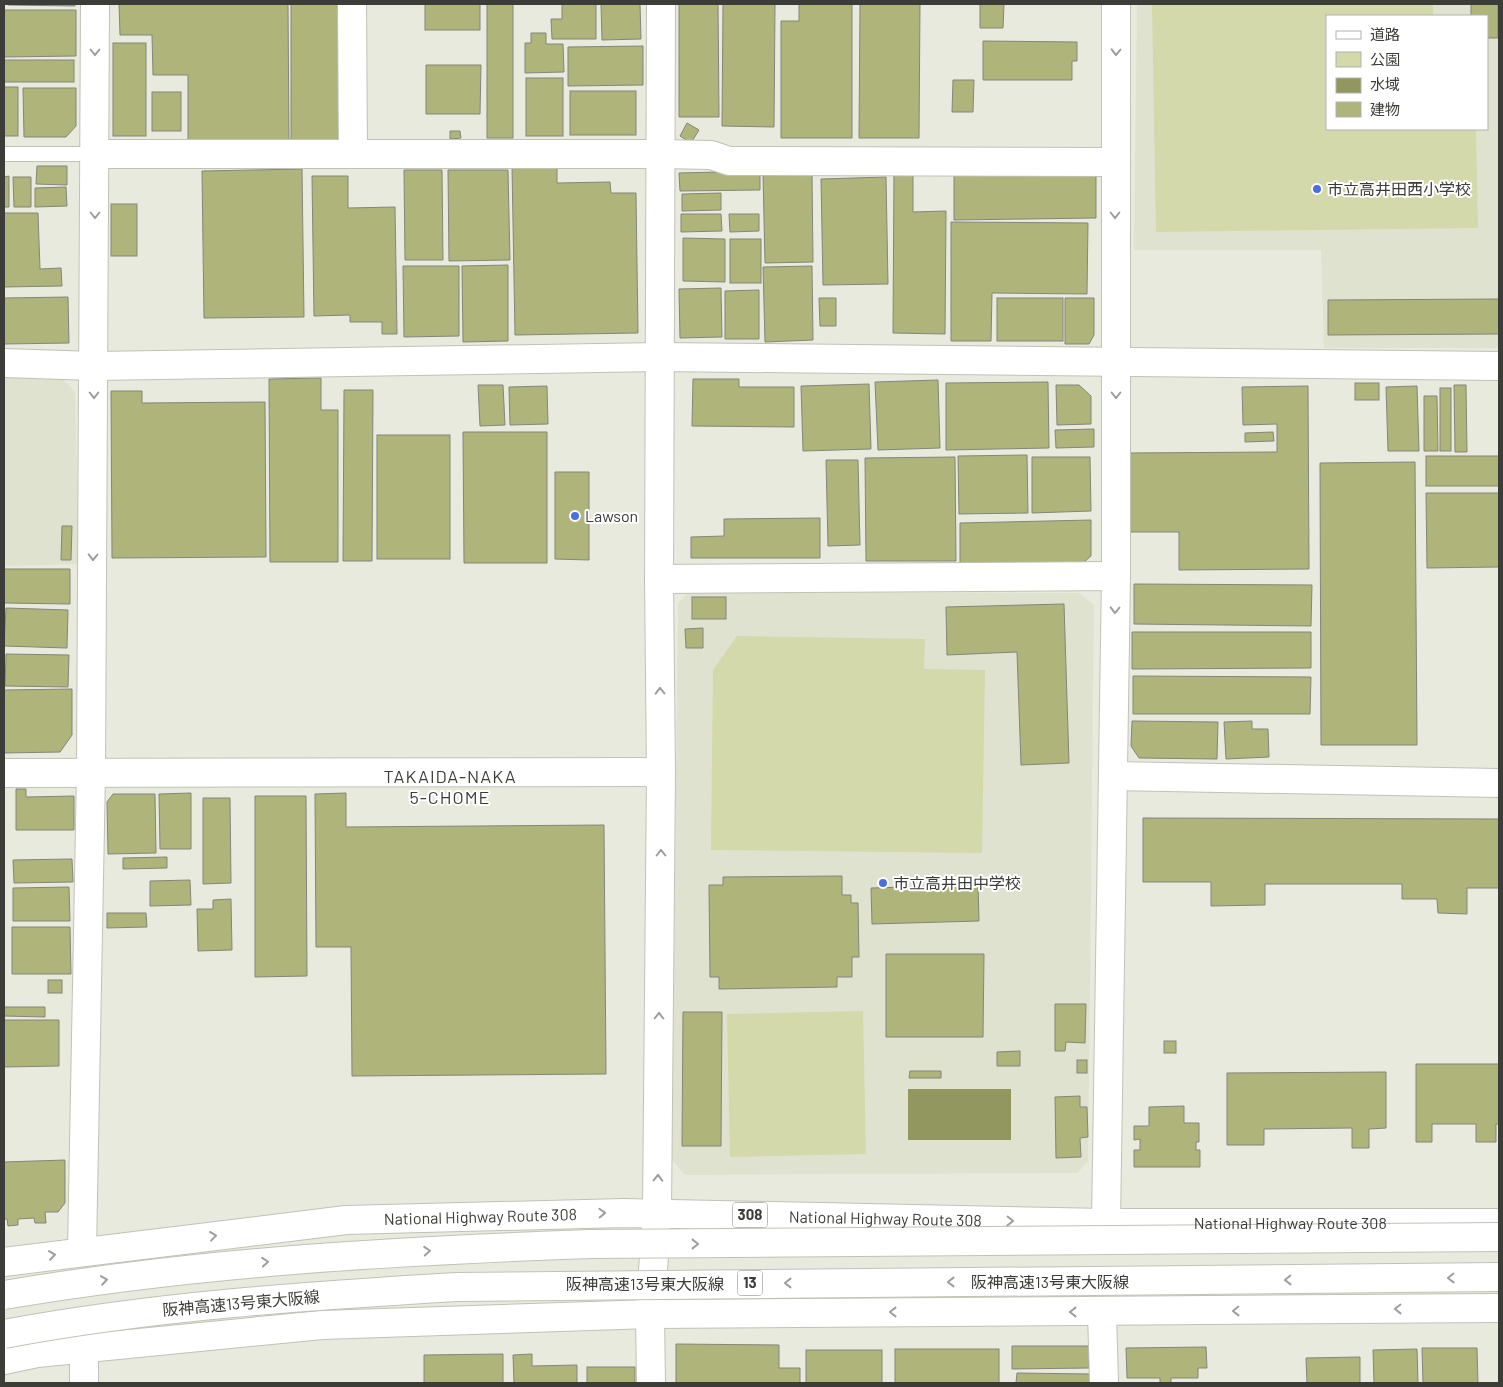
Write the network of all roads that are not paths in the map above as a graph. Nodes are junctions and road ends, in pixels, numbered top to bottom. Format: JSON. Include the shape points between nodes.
{"nodes":[{"id":1,"x":95,"y":4,"type":"edge"},
{"id":2,"x":352,"y":4,"type":"edge"},
{"id":3,"x":661,"y":4,"type":"edge"},
{"id":4,"x":1116,"y":4,"type":"edge"},
{"id":5,"x":4,"y":154,"type":"edge"},
{"id":6,"x":95,"y":154,"type":"junction"},
{"id":7,"x":353,"y":154,"type":"junction"},
{"id":8,"x":660,"y":154,"type":"junction"},
{"id":9,"x":1114,"y":162,"type":"junction"},
{"id":10,"x":659,"y":357,"type":"junction"},
{"id":11,"x":4,"y":363,"type":"edge"},
{"id":12,"x":1116,"y":364,"type":"junction"},
{"id":13,"x":94,"y":366,"type":"junction"},
{"id":14,"x":1499,"y":366,"type":"edge"},
{"id":15,"x":1116,"y":576,"type":"junction"},
{"id":16,"x":659,"y":579,"type":"junction"},
{"id":17,"x":91,"y":772,"type":"junction"},
{"id":18,"x":661,"y":772,"type":"junction"},
{"id":19,"x":4,"y":773,"type":"edge"},
{"id":20,"x":1112,"y":776,"type":"junction"},
{"id":21,"x":1499,"y":783,"type":"edge"},
{"id":22,"x":658,"y":1212,"type":"junction"},
{"id":23,"x":1499,"y":1223,"type":"edge"},
{"id":24,"x":1106,"y":1224,"type":"junction"},
{"id":25,"x":1499,"y":1237,"type":"edge"},
{"id":26,"x":82,"y":1251,"type":"junction"},
{"id":27,"x":4,"y":1262,"type":"edge"},
{"id":28,"x":1499,"y":1277,"type":"edge"},
{"id":29,"x":4,"y":1295,"type":"edge"},
{"id":30,"x":1499,"y":1308,"type":"edge"},
{"id":31,"x":1102,"y":1312,"type":"junction"},
{"id":32,"x":650,"y":1314,"type":"junction"},
{"id":33,"x":4,"y":1334,"type":"edge"},
{"id":34,"x":84,"y":1348,"type":"junction"},
{"id":35,"x":4,"y":1360,"type":"edge"},
{"id":36,"x":84,"y":1383,"type":"edge"},
{"id":37,"x":651,"y":1383,"type":"edge"},
{"id":38,"x":1104,"y":1383,"type":"edge"}],
"edges":[{"from":1,"to":6,"type":"main road","one_way":true},
{"from":2,"to":7,"type":"main road"},
{"from":3,"to":8,"type":"main road"},
{"from":4,"to":9,"type":"main road","one_way":true},
{"from":5,"to":6,"type":"lane"},
{"from":6,"to":7,"type":"main road"},
{"from":6,"to":13,"type":"main road","one_way":true},
{"from":7,"to":8,"type":"main road"},
{"from":8,"to":9,"type":"main road","via":[[711,155],[730,161]]},
{"from":8,"to":10,"type":"main road"},
{"from":9,"to":12,"type":"main road","one_way":true},
{"from":10,"to":12,"type":"main road"},
{"from":10,"to":13,"type":"main road"},
{"from":10,"to":16,"type":"main road"},
{"from":11,"to":13,"type":"main road"},
{"from":12,"to":14,"type":"main road"},
{"from":12,"to":15,"type":"main road","one_way":true},
{"from":13,"to":17,"type":"main road","one_way":true},
{"from":15,"to":16,"type":"main road"},
{"from":15,"to":20,"type":"main road","one_way":true},
{"from":18,"to":16,"type":"main road","one_way":true},
{"from":17,"to":18,"type":"main road"},
{"from":17,"to":19,"type":"main road"},
{"from":17,"to":26,"type":"main road"},
{"from":22,"to":18,"type":"main road","one_way":true},
{"from":20,"to":21,"type":"main road"},
{"from":20,"to":24,"type":"main road"},
{"from":22,"to":24,"type":"main road","name":"National Highway Route 308","number":"308","one_way":true},
{"from":26,"to":22,"type":"main road","name":"National Highway Route 308","number":"308","one_way":true,"via":[[346,1220]]},
{"from":22,"to":32,"type":"main road"},
{"from":23,"to":24,"type":"main road","name":"National Highway Route 308","number":"308"},
{"from":29,"to":25,"type":"main road","one_way":true,"bridge":true,"via":[[179,1270],[316,1258],[591,1244]]},
{"from":27,"to":26,"type":"main road","name":"National Highway Route 308","number":"308","one_way":true},
{"from":28,"to":33,"type":"main road","name":"阪神高速13号東大阪線","number":"13","one_way":true,"bridge":true,"via":[[457,1287],[188,1306]]},
{"from":30,"to":31,"type":"main road","one_way":true},
{"from":31,"to":32,"type":"main road","one_way":true},
{"from":31,"to":38,"type":"main road"},
{"from":32,"to":34,"type":"main road","via":[[322,1325]]},
{"from":32,"to":37,"type":"main road"},
{"from":34,"to":35,"type":"main road"},
{"from":34,"to":36,"type":"main road"}]}
